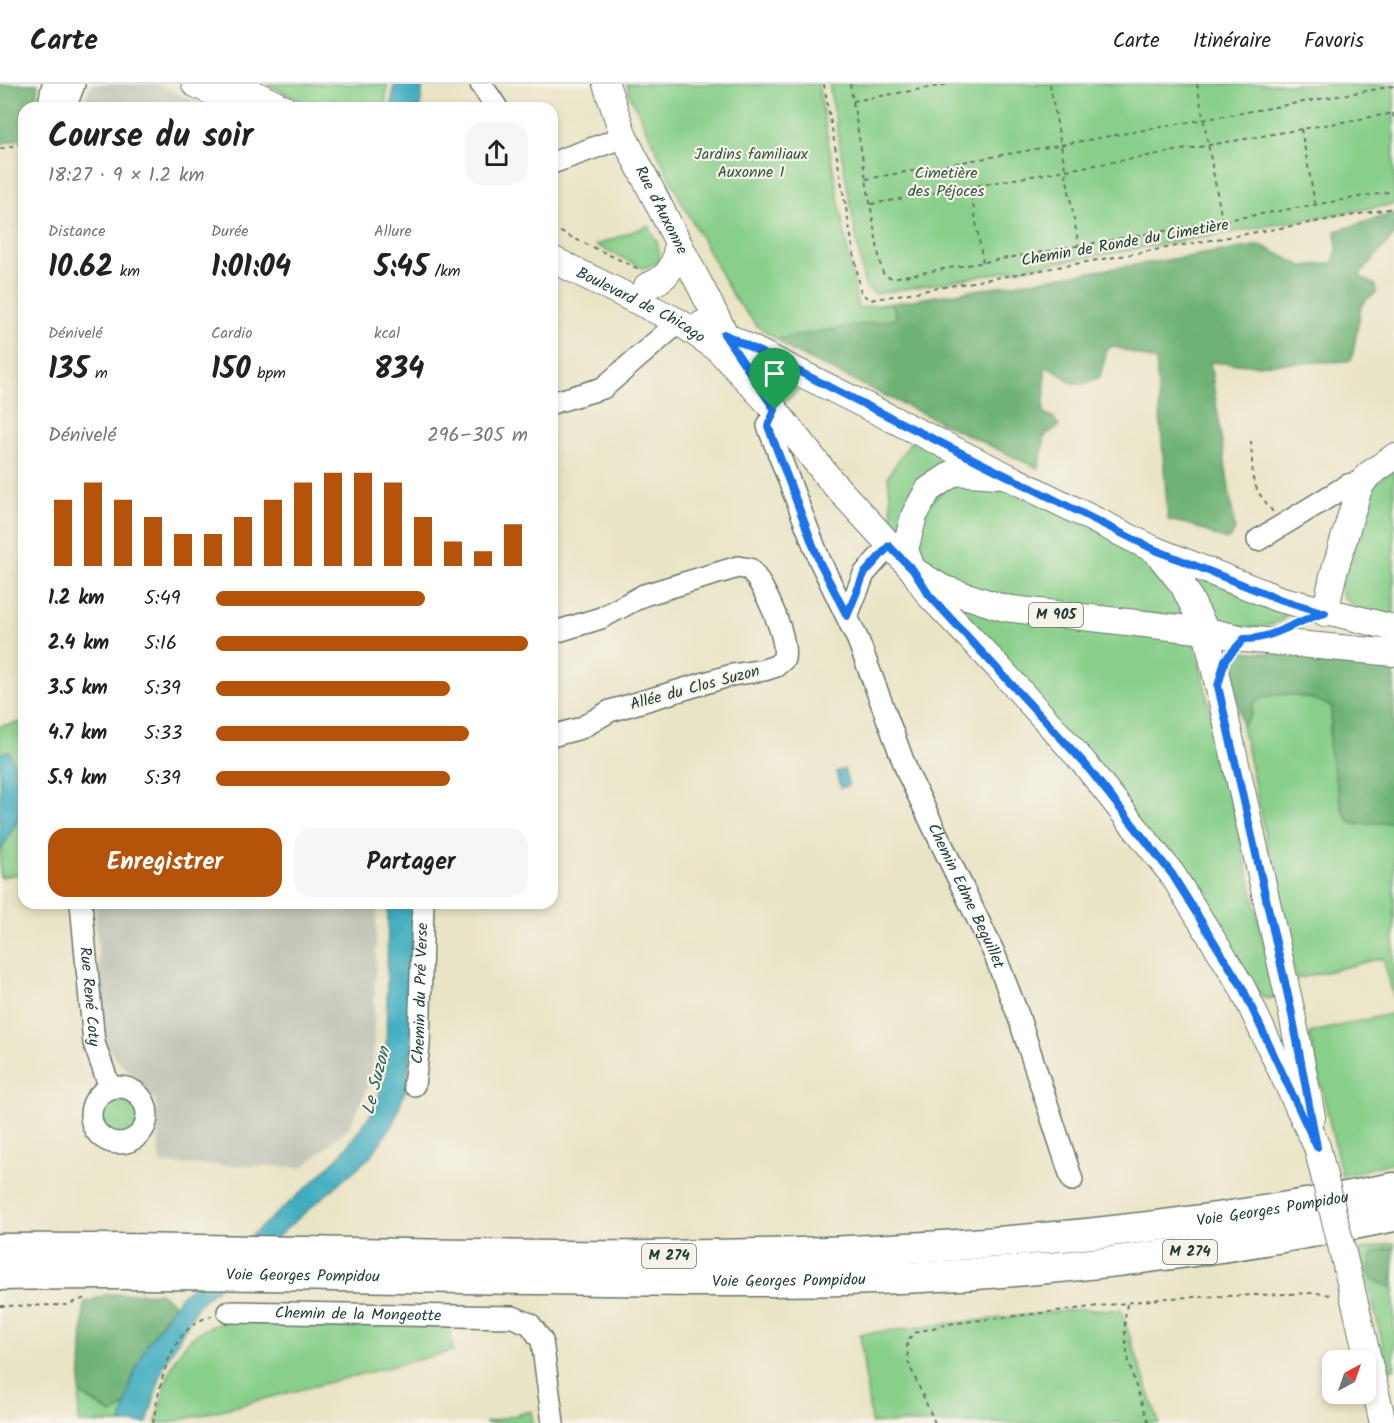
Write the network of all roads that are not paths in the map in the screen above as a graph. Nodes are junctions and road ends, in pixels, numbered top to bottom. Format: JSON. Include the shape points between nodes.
{"nodes":[{"id":1,"x":53,"y":84,"type":"edge"},
{"id":2,"x":74,"y":84,"type":"edge"},
{"id":3,"x":195,"y":84,"type":"edge"},
{"id":4,"x":235,"y":84,"type":"edge"},
{"id":5,"x":481,"y":84,"type":"edge"},
{"id":6,"x":606,"y":84,"type":"edge"},
{"id":7,"x":49,"y":102,"type":"edge"},
{"id":8,"x":67,"y":102,"type":"edge"},
{"id":9,"x":232,"y":102,"type":"edge"},
{"id":10,"x":271,"y":102,"type":"edge"},
{"id":11,"x":493,"y":102,"type":"edge"},
{"id":12,"x":624,"y":137,"type":"junction"},
{"id":13,"x":558,"y":162,"type":"edge"},
{"id":14,"x":558,"y":242,"type":"edge"},
{"id":15,"x":677,"y":244,"type":"junction"},
{"id":16,"x":558,"y":262,"type":"edge"},
{"id":17,"x":645,"y":278,"type":"junction"},
{"id":18,"x":618,"y":292,"type":"junction"},
{"id":19,"x":679,"y":322,"type":"junction"},
{"id":20,"x":724,"y":334,"type":"junction"},
{"id":21,"x":558,"y":401,"type":"edge"},
{"id":22,"x":775,"y":410,"type":"junction"},
{"id":23,"x":1394,"y":457,"type":"edge"},
{"id":24,"x":1015,"y":478,"type":"junction"},
{"id":25,"x":1363,"y":481,"type":"junction"},
{"id":26,"x":1258,"y":540,"type":"dead end"},
{"id":27,"x":889,"y":546,"type":"junction"},
{"id":28,"x":1153,"y":549,"type":"junction"},
{"id":29,"x":913,"y":570,"type":"junction"},
{"id":30,"x":1325,"y":613,"type":"junction"},
{"id":31,"x":847,"y":616,"type":"junction"},
{"id":32,"x":1394,"y":628,"type":"edge"},
{"id":33,"x":558,"y":631,"type":"edge"},
{"id":34,"x":1206,"y":631,"type":"junction"},
{"id":35,"x":1252,"y":639,"type":"junction"},
{"id":36,"x":1354,"y":648,"type":"junction"},
{"id":37,"x":1394,"y":653,"type":"edge"},
{"id":38,"x":1218,"y":686,"type":"junction"},
{"id":39,"x":558,"y":734,"type":"edge"},
{"id":40,"x":82,"y":909,"type":"edge"},
{"id":41,"x":423,"y":909,"type":"edge"},
{"id":42,"x":1291,"y":1009,"type":"junction"},
{"id":43,"x":1255,"y":1013,"type":"junction"},
{"id":44,"x":414,"y":1085,"type":"dead end"},
{"id":45,"x":110,"y":1088,"type":"dead end"},
{"id":46,"x":1317,"y":1147,"type":"junction"},
{"id":47,"x":1072,"y":1180,"type":"dead end"},
{"id":48,"x":1394,"y":1180,"type":"edge"},
{"id":49,"x":1394,"y":1188,"type":"edge"},
{"id":50,"x":1334,"y":1200,"type":"junction"},
{"id":51,"x":1394,"y":1216,"type":"edge"},
{"id":52,"x":1394,"y":1224,"type":"edge"},
{"id":53,"x":1350,"y":1225,"type":"junction"},
{"id":54,"x":0,"y":1249,"type":"edge"},
{"id":55,"x":0,"y":1275,"type":"edge"},
{"id":56,"x":228,"y":1312,"type":"road end"},
{"id":57,"x":553,"y":1423,"type":"edge"},
{"id":58,"x":1383,"y":1423,"type":"edge"}],
"edges":[{"from":1,"to":7,"type":"street"},
{"from":2,"to":8,"type":"street"},
{"from":3,"to":9,"type":"main road"},
{"from":4,"to":10,"type":"main road"},
{"from":5,"to":11,"type":"street"},
{"from":6,"to":12,"type":"main road","name":"Rue d'Auxonne","number":"M 905"},
{"from":12,"to":13,"type":"street"},
{"from":12,"to":15,"type":"main road","name":"Rue d'Auxonne","number":"M 905"},
{"from":14,"to":17,"type":"main road","name":"Boulevard de Chicago"},
{"from":15,"to":17,"type":"main road","via":[[672,268],[656,283]]},
{"from":15,"to":20,"type":"main road","name":"Rue d'Auxonne","number":"M 905"},
{"from":16,"to":18,"type":"main road","name":"Boulevard de Chicago"},
{"from":17,"to":20,"type":"main road","name":"Boulevard de Chicago","via":[[697,311]]},
{"from":18,"to":19,"type":"main road","name":"Boulevard de Chicago"},
{"from":18,"to":20,"type":"main road","via":[[641,295]]},
{"from":19,"to":21,"type":"street","via":[[603,388]]},
{"from":19,"to":22,"type":"main road","name":"Boulevard de Chicago","via":[[718,349]]},
{"from":20,"to":22,"type":"main road","number":"M 905"},
{"from":20,"to":24,"type":"main road"},
{"from":22,"to":27,"type":"main road","number":"M 905"},
{"from":22,"to":31,"type":"street","name":"Chemin Edme Beguillet","via":[[768,426],[819,561]]},
{"from":23,"to":25,"type":"main road"},
{"from":24,"to":28,"type":"main road"},
{"from":24,"to":29,"type":"main road","via":[[956,472],[938,481],[919,505],[910,530],[905,550]]},
{"from":25,"to":26,"type":"street","via":[[1348,485]]},
{"from":25,"to":30,"type":"main road"},
{"from":27,"to":29,"type":"main road","number":"M 905"},
{"from":27,"to":31,"type":"street","via":[[864,574]]},
{"from":28,"to":30,"type":"main road"},
{"from":28,"to":34,"type":"main road","via":[[1183,585]]},
{"from":29,"to":34,"type":"main road","number":"M 905","via":[[942,588],[1004,608]]},
{"from":29,"to":43,"type":"main road","via":[[929,595],[1009,679],[1134,824],[1172,874]]},
{"from":30,"to":32,"type":"main road"},
{"from":30,"to":35,"type":"main road","via":[[1308,617],[1279,633]]},
{"from":30,"to":36,"type":"main road"},
{"from":31,"to":47,"type":"street","name":"Chemin Edme Beguillet","via":[[908,774],[994,953]]},
{"from":33,"to":39,"type":"street","name":"Allée du Clos Suzon","via":[[601,618],[644,595],[738,567],[750,569],[760,581],[786,647],[784,659],[776,666],[610,711],[581,728]]},
{"from":34,"to":35,"type":"main road","number":"M 905"},
{"from":34,"to":38,"type":"main road"},
{"from":35,"to":36,"type":"main road","number":"M 905"},
{"from":35,"to":38,"type":"main road","via":[[1225,660]]},
{"from":36,"to":37,"type":"main road","number":"M 905"},
{"from":38,"to":42,"type":"main road"},
{"from":40,"to":45,"type":"street","name":"Rue René Coty","via":[[94,1043]]},
{"from":41,"to":44,"type":"street","name":"Chemin du Pré Verse","via":[[418,1067]]},
{"from":42,"to":43,"type":"main road"},
{"from":42,"to":46,"type":"main road"},
{"from":43,"to":46,"type":"main road"},
{"from":46,"to":58,"type":"main road","bridge":true},
{"from":48,"to":50,"type":"highway"},
{"from":49,"to":50,"type":"highway","name":"Voie Georges Pompidou","number":"M 274"},
{"from":50,"to":54,"type":"highway","name":"Voie Georges Pompidou","number":"M 274","via":[[1134,1230],[889,1250],[652,1256]]},
{"from":51,"to":53,"type":"highway","name":"Voie Georges Pompidou","number":"M 274"},
{"from":52,"to":53,"type":"highway"},
{"from":53,"to":55,"type":"highway","name":"Voie Georges Pompidou","number":"M 274","via":[[1135,1259],[1025,1270],[866,1278],[663,1281],[125,1273]]},
{"from":56,"to":57,"type":"street","name":"Chemin de la Mongeotte","via":[[513,1317],[530,1324],[542,1341]]}]}
